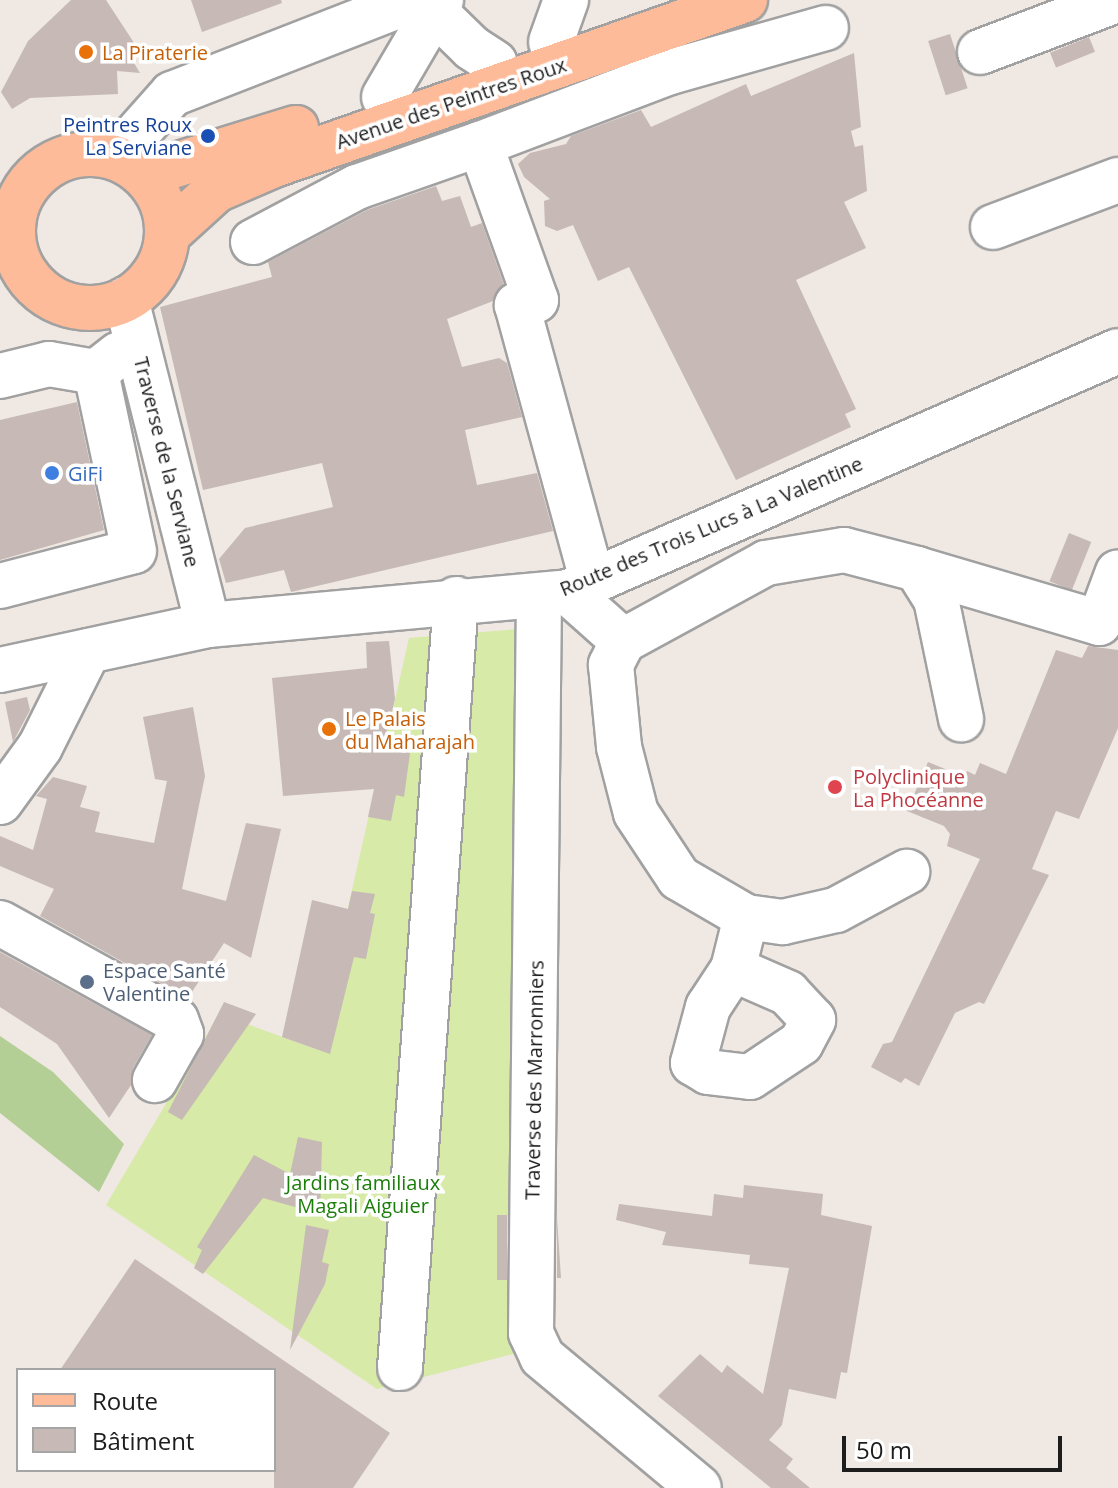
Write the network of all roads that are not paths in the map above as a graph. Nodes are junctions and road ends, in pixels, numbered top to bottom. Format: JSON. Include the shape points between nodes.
{"nodes":[{"id":1,"x":566,"y":0,"type":"edge"},
{"id":2,"x":665,"y":0,"type":"edge"},
{"id":3,"x":745,"y":0,"type":"edge"},
{"id":4,"x":1117,"y":0,"type":"edge"},
{"id":5,"x":438,"y":6,"type":"edge"},
{"id":6,"x":826,"y":28,"type":"dead end"},
{"id":7,"x":551,"y":42,"type":"junction"},
{"id":8,"x":980,"y":52,"type":"dead end"},
{"id":9,"x":495,"y":63,"type":"junction"},
{"id":10,"x":384,"y":97,"type":"junction"},
{"id":11,"x":480,"y":144,"type":"junction"},
{"id":12,"x":125,"y":161,"type":"junction"},
{"id":13,"x":1118,"y":180,"type":"edge"},
{"id":14,"x":993,"y":227,"type":"dead end"},
{"id":15,"x":5,"y":229,"type":"edge"},
{"id":16,"x":171,"y":231,"type":"junction"},
{"id":17,"x":253,"y":242,"type":"dead end"},
{"id":18,"x":18,"y":288,"type":"edge"},
{"id":19,"x":126,"y":299,"type":"junction"},
{"id":20,"x":136,"y":341,"type":"junction"},
{"id":21,"x":1118,"y":351,"type":"edge"},
{"id":22,"x":96,"y":372,"type":"junction"},
{"id":23,"x":0,"y":376,"type":"edge"},
{"id":24,"x":917,"y":569,"type":"junction"},
{"id":25,"x":1118,"y":572,"type":"edge"},
{"id":26,"x":0,"y":586,"type":"edge"},
{"id":27,"x":566,"y":589,"type":"junction"},
{"id":28,"x":456,"y":599,"type":"junction"},
{"id":29,"x":208,"y":625,"type":"junction"},
{"id":30,"x":1109,"y":625,"type":"edge"},
{"id":31,"x":623,"y":641,"type":"junction"},
{"id":32,"x":88,"y":651,"type":"junction"},
{"id":33,"x":0,"y":670,"type":"edge"},
{"id":34,"x":961,"y":719,"type":"dead end"},
{"id":35,"x":0,"y":802,"type":"edge"},
{"id":36,"x":907,"y":872,"type":"dead end"},
{"id":37,"x":746,"y":917,"type":"junction"},
{"id":38,"x":0,"y":923,"type":"edge"},
{"id":39,"x":733,"y":969,"type":"dead end"},
{"id":40,"x":155,"y":1080,"type":"dead end"},
{"id":41,"x":400,"y":1368,"type":"dead end"},
{"id":42,"x":699,"y":1488,"type":"edge"}],
"edges":[{"from":1,"to":7,"type":"street"},
{"from":2,"to":7,"type":"main road","name":"Avenue des Peintres Roux"},
{"from":3,"to":16,"type":"main road","name":"Avenue des Peintres Roux","via":[[274,165],[216,190]]},
{"from":4,"to":8,"type":"street"},
{"from":5,"to":9,"type":"street"},
{"from":5,"to":10,"type":"street"},
{"from":5,"to":12,"type":"street","via":[[405,3],[197,81],[172,94]]},
{"from":6,"to":11,"type":"street","via":[[670,72]]},
{"from":7,"to":9,"type":"main road","name":"Avenue des Peintres Roux"},
{"from":9,"to":10,"type":"main road","name":"Avenue des Peintres Roux"},
{"from":10,"to":12,"type":"main road","name":"Avenue des Peintres Roux","via":[[169,167]]},
{"from":11,"to":17,"type":"street","via":[[357,187]]},
{"from":11,"to":27,"type":"street","name":"Traverse des Marronniers","via":[[536,300],[517,305]]},
{"from":12,"to":15,"type":"main road","via":[[67,155],[38,175]]},
{"from":12,"to":16,"type":"main road","via":[[163,205]]},
{"from":13,"to":14,"type":"street"},
{"from":15,"to":18,"type":"main road","via":[[17,259]]},
{"from":16,"to":19,"type":"main road","via":[[164,259],[148,282]]},
{"from":18,"to":19,"type":"main road","via":[[63,305],[95,308]]},
{"from":19,"to":20,"type":"street","name":"Traverse de la Serviane"},
{"from":20,"to":22,"type":"street"},
{"from":20,"to":29,"type":"street","name":"Traverse de la Serviane"},
{"from":21,"to":27,"type":"street","name":"Route des Trois Lucs à La Valentine"},
{"from":22,"to":23,"type":"street","via":[[49,364]]},
{"from":22,"to":26,"type":"street","via":[[134,551]]},
{"from":24,"to":30,"type":"street"},
{"from":24,"to":31,"type":"street","via":[[844,550],[766,563]]},
{"from":24,"to":34,"type":"street","via":[[936,599]]},
{"from":25,"to":30,"type":"street"},
{"from":27,"to":28,"type":"street","name":"Route des Trois Lucs à La Valentine"},
{"from":27,"to":31,"type":"street"},
{"from":27,"to":42,"type":"street","name":"Traverse des Marronniers","via":[[531,1333],[542,1357]]},
{"from":28,"to":29,"type":"street","name":"Route des Trois Lucs à La Valentine"},
{"from":28,"to":41,"type":"street"},
{"from":29,"to":32,"type":"street","name":"Route des Trois Lucs à La Valentine"},
{"from":31,"to":37,"type":"street","via":[[611,665],[611,704],[636,813],[679,878]]},
{"from":32,"to":33,"type":"street","name":"Route des Trois Lucs à La Valentine"},
{"from":32,"to":35,"type":"street","via":[[40,747]]},
{"from":36,"to":37,"type":"street","via":[[836,910],[783,922]]},
{"from":37,"to":39,"type":"street"},
{"from":38,"to":40,"type":"street","via":[[176,1020],[181,1034]]}]}
